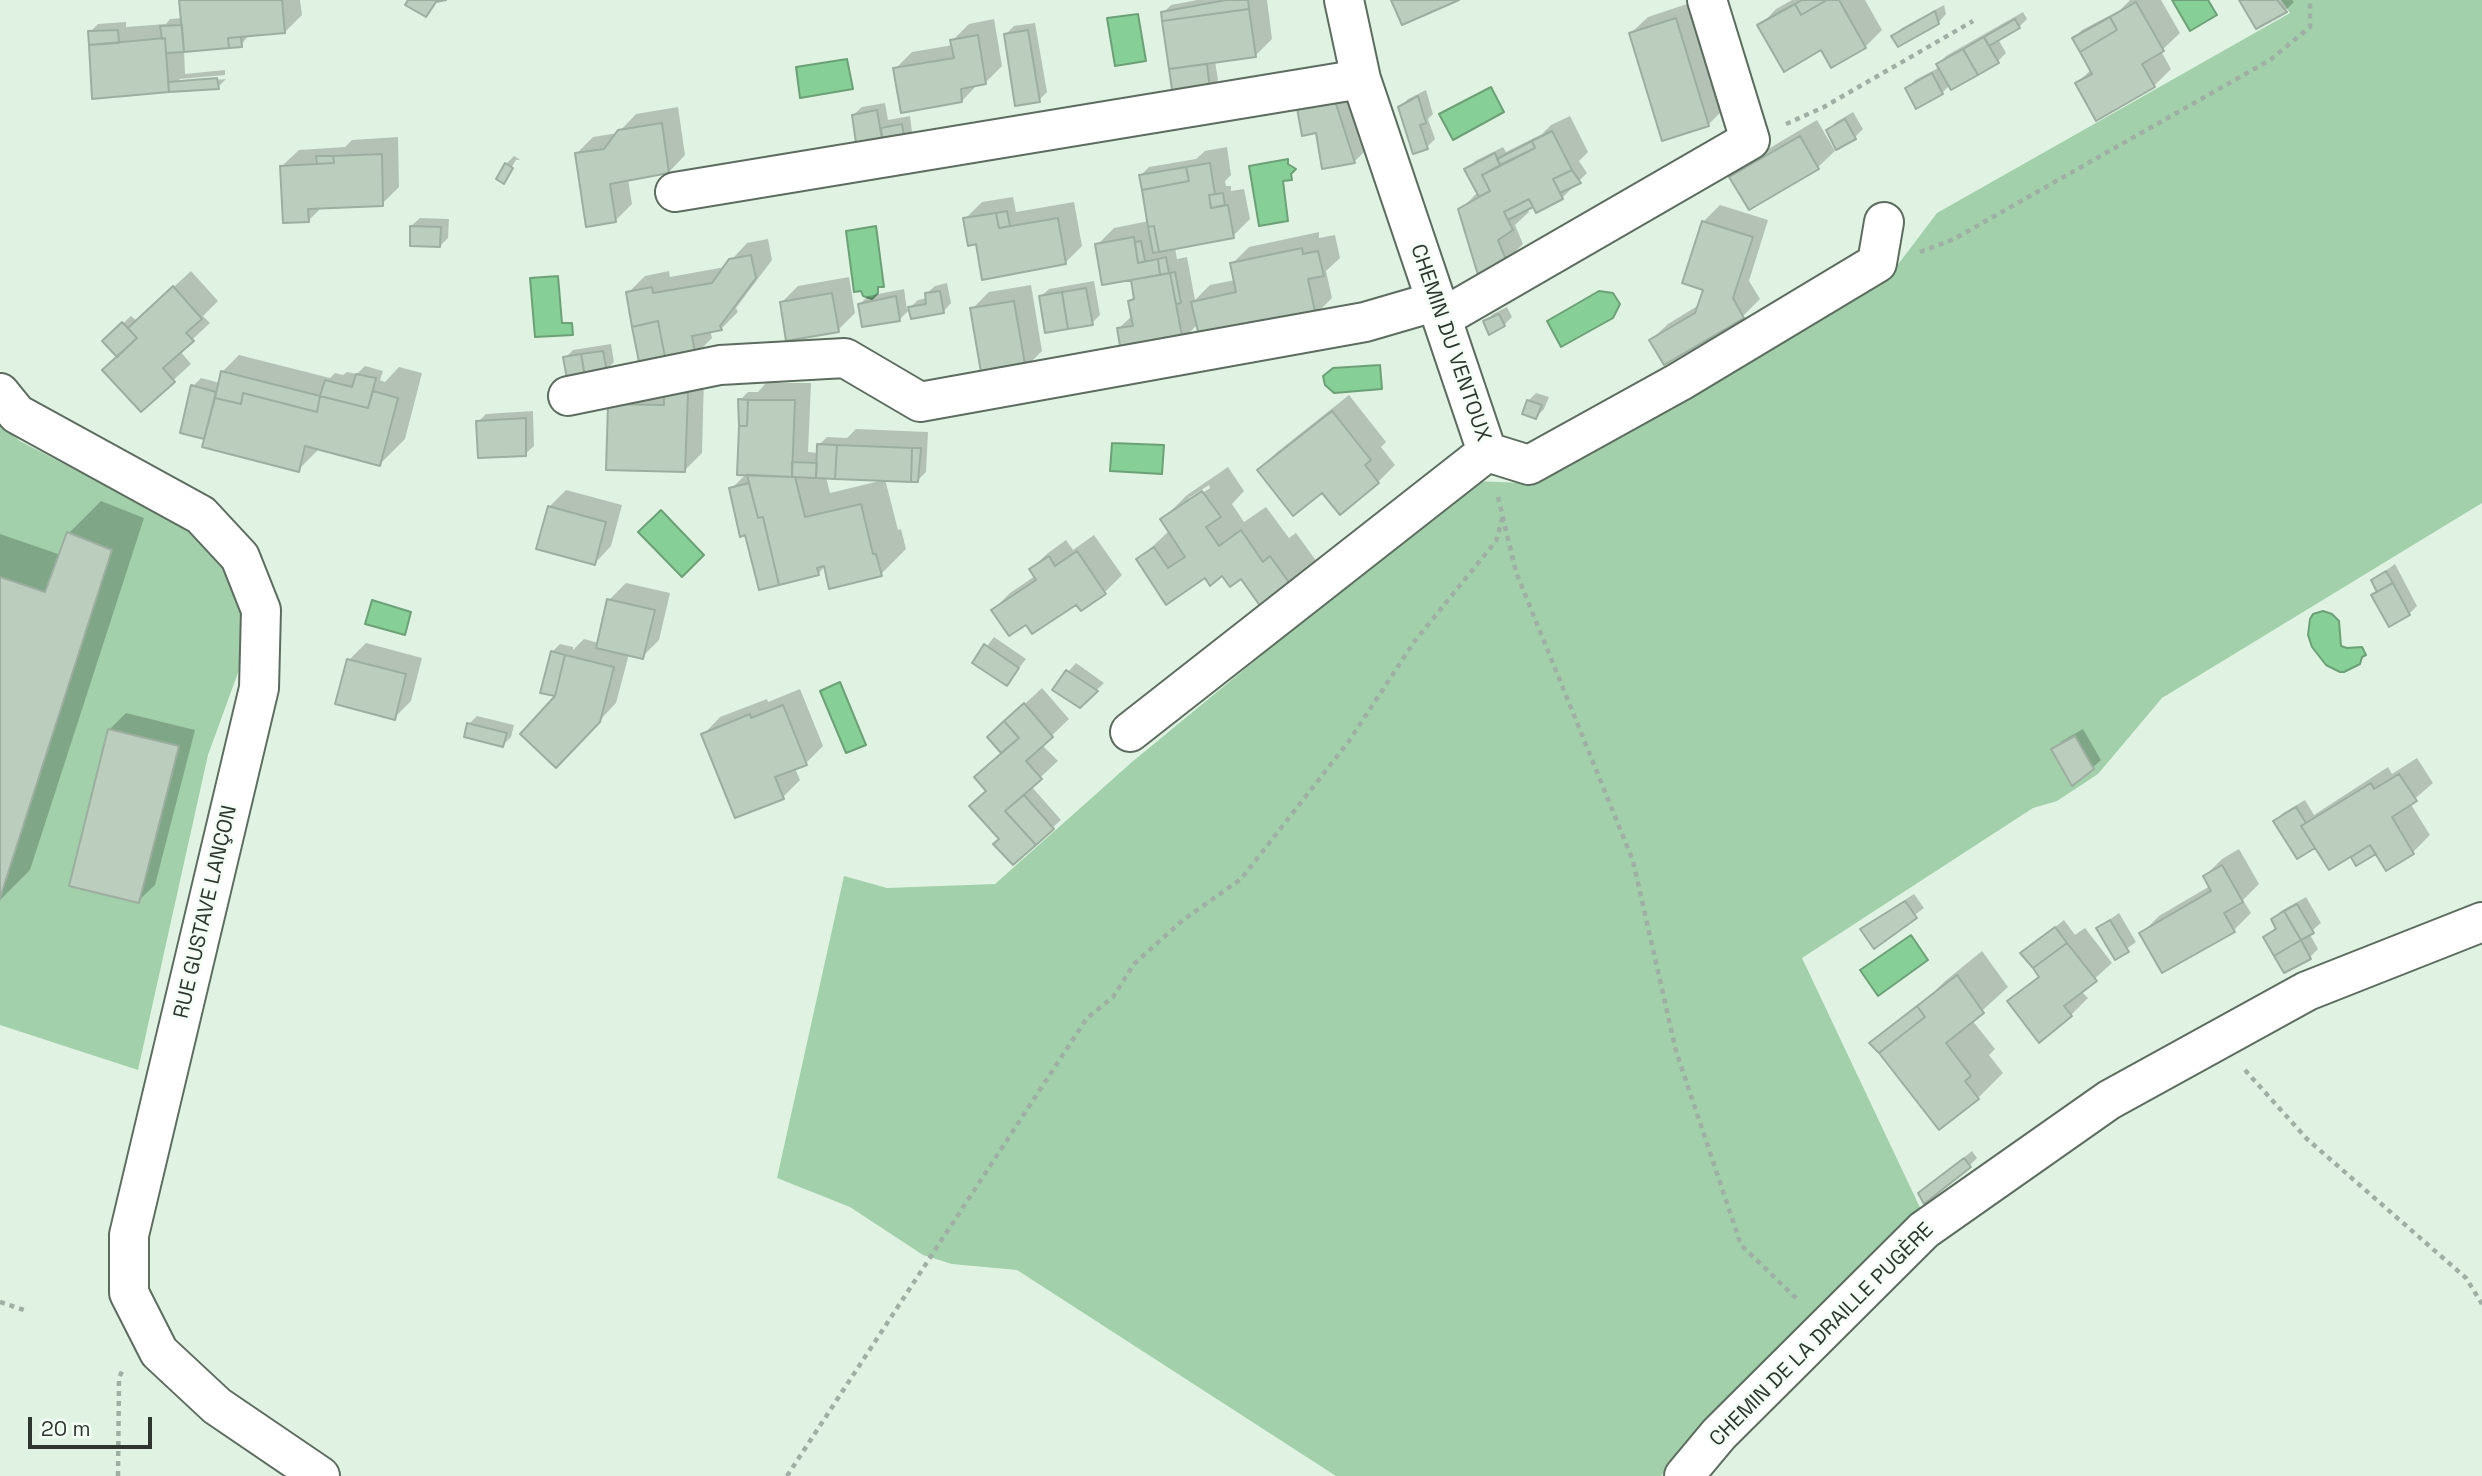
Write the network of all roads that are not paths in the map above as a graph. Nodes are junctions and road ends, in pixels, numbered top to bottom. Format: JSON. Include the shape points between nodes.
{"nodes":[{"id":1,"x":1344,"y":0,"type":"edge"},
{"id":2,"x":1707,"y":0,"type":"edge"},
{"id":3,"x":1361,"y":79,"type":"junction"},
{"id":4,"x":676,"y":192,"type":"dead end"},
{"id":5,"x":1884,"y":222,"type":"dead end"},
{"id":6,"x":1440,"y":310,"type":"junction"},
{"id":7,"x":0,"y":393,"type":"edge"},
{"id":8,"x":568,"y":396,"type":"dead end"},
{"id":9,"x":1487,"y":452,"type":"junction"},
{"id":10,"x":1130,"y":732,"type":"dead end"},
{"id":11,"x":2482,"y":922,"type":"edge"},
{"id":12,"x":320,"y":1476,"type":"edge"},
{"id":13,"x":1684,"y":1476,"type":"edge"}],
"edges":[{"from":1,"to":3,"type":"street","name":"CHEMIN DU VENTOUX"},
{"from":2,"to":6,"type":"street","via":[[1750,141]]},
{"from":3,"to":4,"type":"street"},
{"from":3,"to":6,"type":"street","name":"CHEMIN DU VENTOUX"},
{"from":5,"to":9,"type":"street","via":[[1877,262],[1679,382],[1528,465]]},
{"from":6,"to":8,"type":"street","via":[[920,402],[845,358],[720,365]]},
{"from":6,"to":9,"type":"street","name":"CHEMIN DU VENTOUX"},
{"from":7,"to":12,"type":"street","name":"RUE GUSTAVE LANÇON","via":[[17,414],[201,515],[240,557],[261,610],[259,688],[129,1235],[130,1293],[159,1352],[217,1406]]},
{"from":9,"to":10,"type":"street","name":"CHEMIN DU VENTOUX"},
{"from":11,"to":13,"type":"street","name":"CHEMIN DE LA DRAILLE PUGÈRE","via":[[2307,991],[2109,1100],[1924,1230],[1719,1434]]}]}
